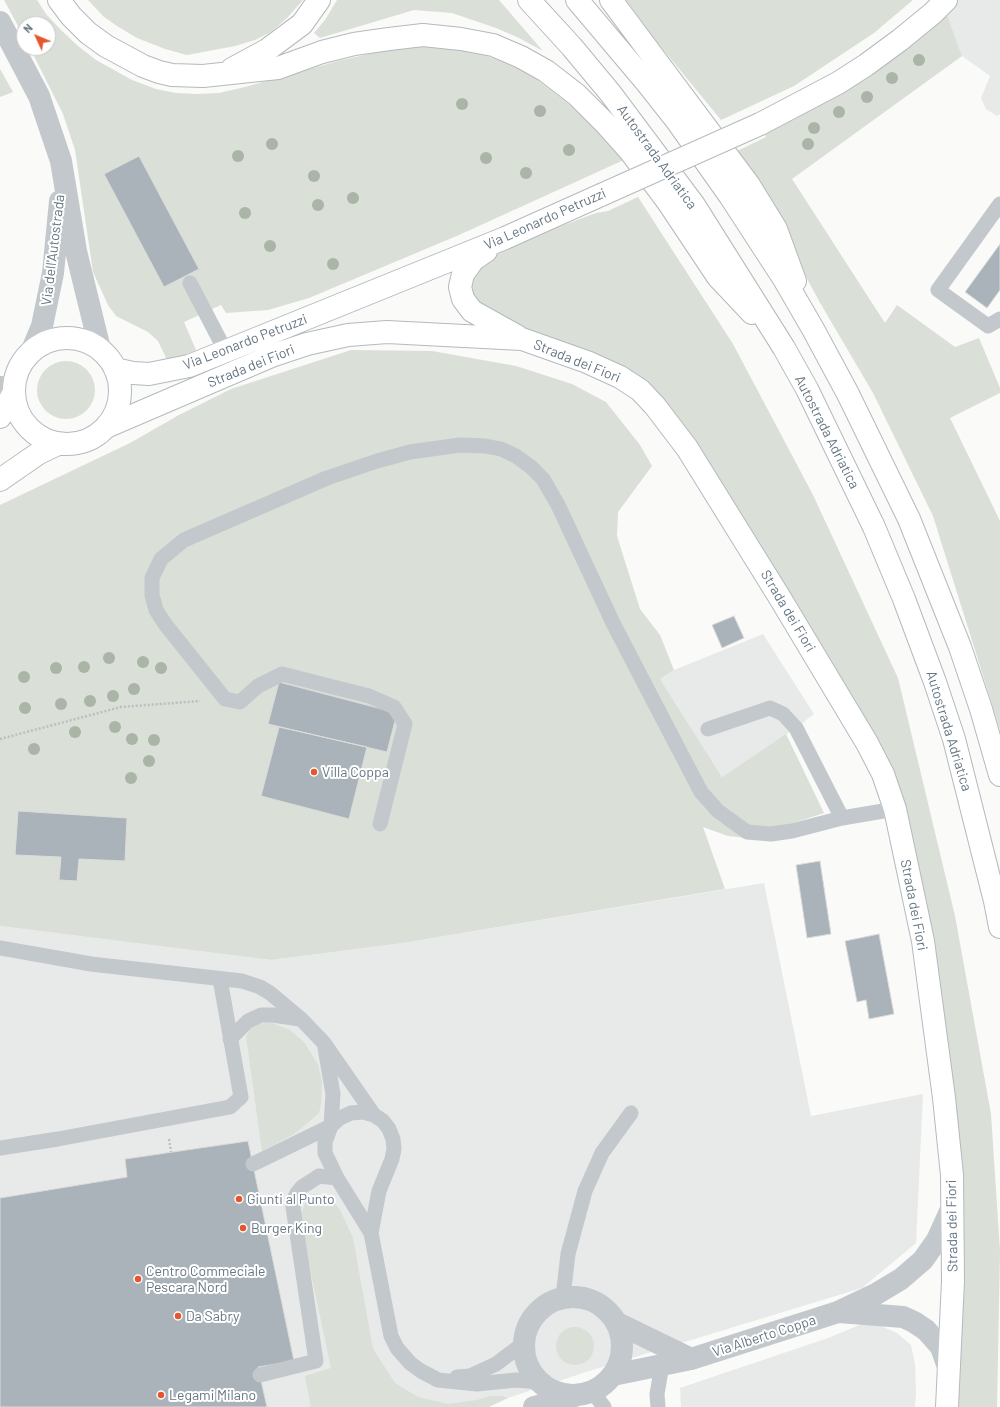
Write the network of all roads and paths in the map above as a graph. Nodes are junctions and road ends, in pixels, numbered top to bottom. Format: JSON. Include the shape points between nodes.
{"nodes":[{"id":1,"x":59,"y":0,"type":"edge"},
{"id":2,"x":319,"y":0,"type":"edge"},
{"id":3,"x":529,"y":0,"type":"edge"},
{"id":4,"x":577,"y":0,"type":"edge"},
{"id":5,"x":611,"y":0,"type":"edge"},
{"id":6,"x":946,"y":0,"type":"edge"},
{"id":7,"x":0,"y":22,"type":"edge"},
{"id":8,"x":224,"y":74,"type":"junction"},
{"id":9,"x":63,"y":172,"type":"junction"},
{"id":10,"x":1000,"y":204,"type":"edge"},
{"id":11,"x":505,"y":238,"type":"junction"},
{"id":12,"x":190,"y":283,"type":"dead end"},
{"id":13,"x":1000,"y":319,"type":"edge"},
{"id":14,"x":813,"y":329,"type":"junction"},
{"id":15,"x":522,"y":339,"type":"junction"},
{"id":16,"x":784,"y":348,"type":"junction"},
{"id":17,"x":100,"y":349,"type":"junction"},
{"id":18,"x":32,"y":350,"type":"junction"},
{"id":19,"x":226,"y":352,"type":"junction"},
{"id":20,"x":115,"y":369,"type":"junction"},
{"id":21,"x":9,"y":389,"type":"edge"},
{"id":22,"x":0,"y":418,"type":"edge"},
{"id":23,"x":106,"y":426,"type":"junction"},
{"id":24,"x":58,"y":444,"type":"junction"},
{"id":25,"x":0,"y":480,"type":"edge"},
{"id":26,"x":224,"y":699,"type":"junction"},
{"id":27,"x":708,"y":729,"type":"dead end"},
{"id":28,"x":0,"y":739,"type":"edge"},
{"id":29,"x":1000,"y":774,"type":"edge"},
{"id":30,"x":895,"y":809,"type":"junction"},
{"id":31,"x":842,"y":818,"type":"junction"},
{"id":32,"x":380,"y":824,"type":"dead end"},
{"id":33,"x":1000,"y":927,"type":"edge"},
{"id":34,"x":0,"y":948,"type":"edge"},
{"id":35,"x":220,"y":979,"type":"junction"},
{"id":36,"x":301,"y":1019,"type":"junction"},
{"id":37,"x":230,"y":1039,"type":"junction"},
{"id":38,"x":324,"y":1043,"type":"junction"},
{"id":39,"x":631,"y":1113,"type":"dead end"},
{"id":40,"x":374,"y":1115,"type":"junction"},
{"id":41,"x":331,"y":1126,"type":"junction"},
{"id":42,"x":0,"y":1148,"type":"edge"},
{"id":43,"x":253,"y":1164,"type":"dead end"},
{"id":44,"x":337,"y":1178,"type":"junction"},
{"id":45,"x":952,"y":1207,"type":"junction"},
{"id":46,"x":371,"y":1233,"type":"junction"},
{"id":47,"x":563,"y":1297,"type":"junction"},
{"id":48,"x":838,"y":1312,"type":"junction"},
{"id":49,"x":617,"y":1323,"type":"junction"},
{"id":50,"x":524,"y":1343,"type":"junction"},
{"id":51,"x":691,"y":1359,"type":"junction"},
{"id":52,"x":662,"y":1365,"type":"junction"},
{"id":53,"x":948,"y":1367,"type":"junction"},
{"id":54,"x":260,"y":1375,"type":"dead end"},
{"id":55,"x":613,"y":1375,"type":"junction"},
{"id":56,"x":438,"y":1380,"type":"junction"},
{"id":57,"x":539,"y":1382,"type":"junction"},
{"id":58,"x":594,"y":1397,"type":"edge"},
{"id":59,"x":534,"y":1407,"type":"edge"},
{"id":60,"x":658,"y":1407,"type":"edge"},
{"id":61,"x":947,"y":1407,"type":"edge"}],
"edges":[{"from":1,"to":8,"type":"main road","via":[[88,33],[143,66],[159,72],[186,76]]},
{"from":2,"to":8,"type":"main road","via":[[302,24],[267,50]]},
{"from":3,"to":16,"type":"main road","name":"Autostrada Adriatica","via":[[611,94],[694,205]]},
{"from":4,"to":14,"type":"main road","via":[[677,121],[730,196]]},
{"from":5,"to":14,"type":"main road","via":[[749,186],[776,229]]},
{"from":6,"to":11,"type":"main road","name":"Via Leonardo Petruzzi","bridge":true,"via":[[900,40],[838,83],[760,124]]},
{"from":7,"to":9,"type":"street","name":"Via dell'Autostrada","via":[[39,96]]},
{"from":8,"to":16,"type":"main road","via":[[278,68],[322,52],[354,44],[422,35],[493,45],[521,57],[546,71],[571,90],[606,123],[668,202],[718,277]]},
{"from":9,"to":17,"type":"street","name":"Via dell'Autostrada","via":[[76,251]]},
{"from":9,"to":18,"type":"street","name":"Via dell'Autostrada","via":[[53,273],[42,326]]},
{"from":10,"to":13,"type":"lane","via":[[938,290],[988,326]]},
{"from":11,"to":15,"type":"main road","via":[[467,267],[460,282],[461,292],[472,311]]},
{"from":11,"to":19,"type":"main road","name":"Via Leonardo Petruzzi"},
{"from":12,"to":19,"type":"lane"},
{"from":14,"to":29,"type":"main road","via":[[909,519],[960,647]]},
{"from":15,"to":23,"type":"main road","name":"Strada dei Fiori","via":[[386,332],[348,335],[307,344],[274,355]]},
{"from":15,"to":30,"type":"main road","name":"Strada dei Fiori","via":[[620,376],[640,390],[655,406],[687,448],[859,729],[883,774]]},
{"from":16,"to":33,"type":"main road","name":"Autostrada Adriatica","via":[[807,389],[874,527],[935,682],[954,739]]},
{"from":17,"to":18,"type":"main road","via":[[73,338],[45,342]]},
{"from":17,"to":20,"type":"main road"},
{"from":18,"to":21,"type":"main road","via":[[23,361]]},
{"from":19,"to":20,"type":"main road","name":"Via Leonardo Petruzzi","via":[[189,366],[149,374]]},
{"from":20,"to":23,"type":"main road","via":[[120,384],[119,399],[115,414]]},
{"from":21,"to":22,"type":"main road"},
{"from":21,"to":24,"type":"main road","via":[[17,411],[27,427],[40,438]]},
{"from":23,"to":24,"type":"main road","via":[[92,438],[76,444]]},
{"from":24,"to":25,"type":"main road"},
{"from":26,"to":28,"type":"path","via":[[121,707]]},
{"from":26,"to":31,"type":"lane","via":[[156,610],[152,595],[152,578],[161,559],[184,540],[327,478],[377,461],[410,452],[460,445],[501,449],[516,456],[543,479],[558,505],[613,623],[701,792],[718,811],[747,832],[771,834]]},
{"from":26,"to":32,"type":"lane","via":[[240,702],[258,686],[282,674],[368,696],[394,707],[405,724]]},
{"from":27,"to":31,"type":"lane","via":[[770,708],[783,714],[796,728]]},
{"from":30,"to":31,"type":"lane"},
{"from":30,"to":45,"type":"main road","name":"Strada dei Fiori","via":[[923,941],[944,1098],[952,1175]]},
{"from":34,"to":35,"type":"lane","via":[[91,964]]},
{"from":35,"to":36,"type":"lane","via":[[260,987]]},
{"from":35,"to":37,"type":"lane"},
{"from":36,"to":37,"type":"lane","via":[[261,1015],[248,1021]]},
{"from":36,"to":38,"type":"lane"},
{"from":37,"to":42,"type":"lane","via":[[241,1097],[230,1107]]},
{"from":38,"to":40,"type":"lane"},
{"from":38,"to":41,"type":"lane","via":[[333,1094]]},
{"from":39,"to":47,"type":"lane","via":[[602,1153],[585,1191],[568,1254]]},
{"from":40,"to":41,"type":"lane","via":[[363,1112],[351,1113]]},
{"from":40,"to":46,"type":"lane","via":[[389,1129],[394,1149],[379,1191]]},
{"from":41,"to":43,"type":"lane"},
{"from":41,"to":44,"type":"lane","via":[[325,1142],[325,1153]]},
{"from":44,"to":46,"type":"lane"},
{"from":44,"to":54,"type":"lane","via":[[319,1176],[302,1187],[294,1199],[293,1207],[316,1361]]},
{"from":45,"to":48,"type":"street","name":"Via Alberto Coppa","via":[[937,1240],[923,1260],[876,1294]]},
{"from":45,"to":53,"type":"main road","name":"Strada dei Fiori","via":[[953,1280]]},
{"from":46,"to":56,"type":"lane","via":[[391,1336],[410,1363]]},
{"from":47,"to":49,"type":"street","via":[[595,1301],[608,1310]]},
{"from":47,"to":50,"type":"street","via":[[548,1303],[536,1313],[528,1327]]},
{"from":48,"to":51,"type":"street","name":"Via Alberto Coppa"},
{"from":48,"to":53,"type":"street","name":"Via Alberto Coppa","via":[[903,1317],[914,1322],[926,1330],[941,1347]]},
{"from":49,"to":51,"type":"street"},
{"from":49,"to":55,"type":"street","via":[[622,1336],[623,1350],[620,1363]]},
{"from":50,"to":56,"type":"lane","via":[[496,1364],[470,1376]]},
{"from":50,"to":57,"type":"street","via":[[525,1357]]},
{"from":51,"to":52,"type":"street","name":"Via Alberto Coppa"},
{"from":52,"to":55,"type":"street","name":"Via Alberto Coppa"},
{"from":52,"to":60,"type":"lane","via":[[657,1394]]},
{"from":53,"to":61,"type":"main road","name":"Strada dei Fiori"},
{"from":55,"to":58,"type":"street"},
{"from":56,"to":57,"type":"lane","via":[[477,1384],[516,1380]]},
{"from":57,"to":58,"type":"street","via":[[562,1394]]},
{"from":58,"to":59,"type":"street"}]}
